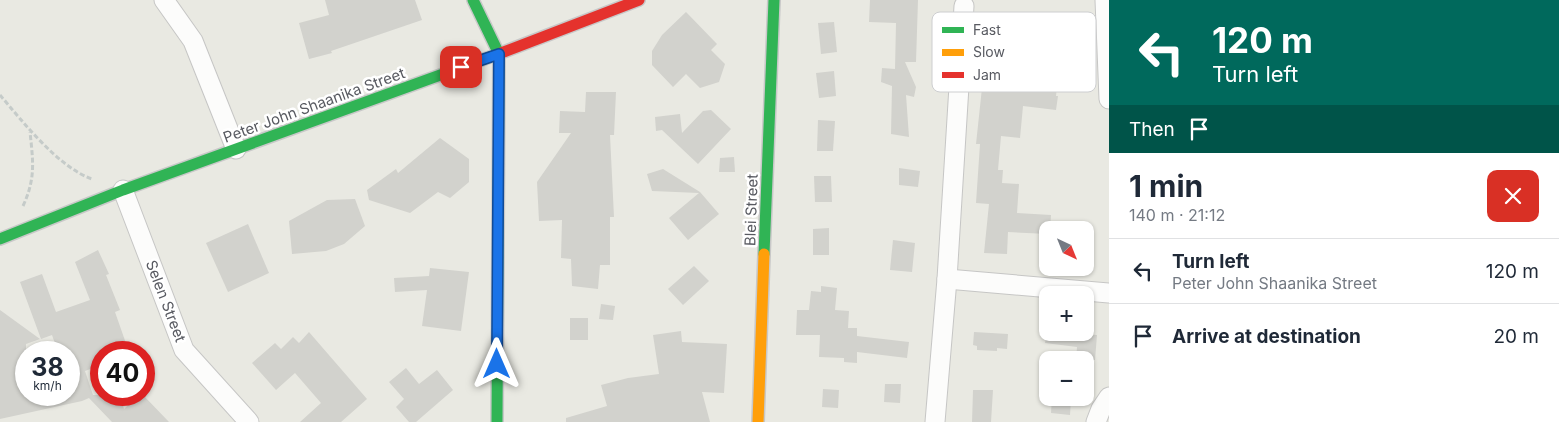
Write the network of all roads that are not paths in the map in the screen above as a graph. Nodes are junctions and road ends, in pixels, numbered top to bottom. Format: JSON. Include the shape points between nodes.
{"nodes":[{"id":1,"x":164,"y":0,"type":"edge"},
{"id":2,"x":473,"y":0,"type":"edge"},
{"id":3,"x":639,"y":0,"type":"edge"},
{"id":4,"x":774,"y":0,"type":"edge"},
{"id":5,"x":1105,"y":0,"type":"edge"},
{"id":6,"x":964,"y":6,"type":"dead end"},
{"id":7,"x":964,"y":12,"type":"edge"},
{"id":8,"x":499,"y":54,"type":"junction"},
{"id":9,"x":959,"y":92,"type":"edge"},
{"id":10,"x":1109,"y":99,"type":"edge"},
{"id":11,"x":236,"y":149,"type":"junction"},
{"id":12,"x":123,"y":190,"type":"junction"},
{"id":13,"x":0,"y":239,"type":"edge"},
{"id":14,"x":947,"y":279,"type":"junction"},
{"id":15,"x":1109,"y":293,"type":"edge"},
{"id":16,"x":1109,"y":397,"type":"edge"},
{"id":17,"x":249,"y":422,"type":"edge"},
{"id":18,"x":497,"y":422,"type":"edge"},
{"id":19,"x":758,"y":422,"type":"edge"},
{"id":20,"x":935,"y":422,"type":"edge"},
{"id":21,"x":1096,"y":422,"type":"edge"}],
"edges":[{"from":1,"to":11,"type":"street","via":[[193,41]]},
{"from":2,"to":8,"type":"street"},
{"from":3,"to":8,"type":"street","name":"Peter John Shaanika Street"},
{"from":4,"to":19,"type":"street","name":"Blei Street"},
{"from":5,"to":10,"type":"street"},
{"from":6,"to":7,"type":"street"},
{"from":8,"to":11,"type":"street","name":"Peter John Shaanika Street"},
{"from":8,"to":18,"type":"street"},
{"from":9,"to":14,"type":"street"},
{"from":11,"to":12,"type":"street","name":"Peter John Shaanika Street"},
{"from":12,"to":13,"type":"street","name":"Peter John Shaanika Street"},
{"from":12,"to":17,"type":"street","name":"Selen Street","via":[[184,350]]},
{"from":14,"to":15,"type":"street"},
{"from":14,"to":20,"type":"street"},
{"from":16,"to":21,"type":"street"}]}
